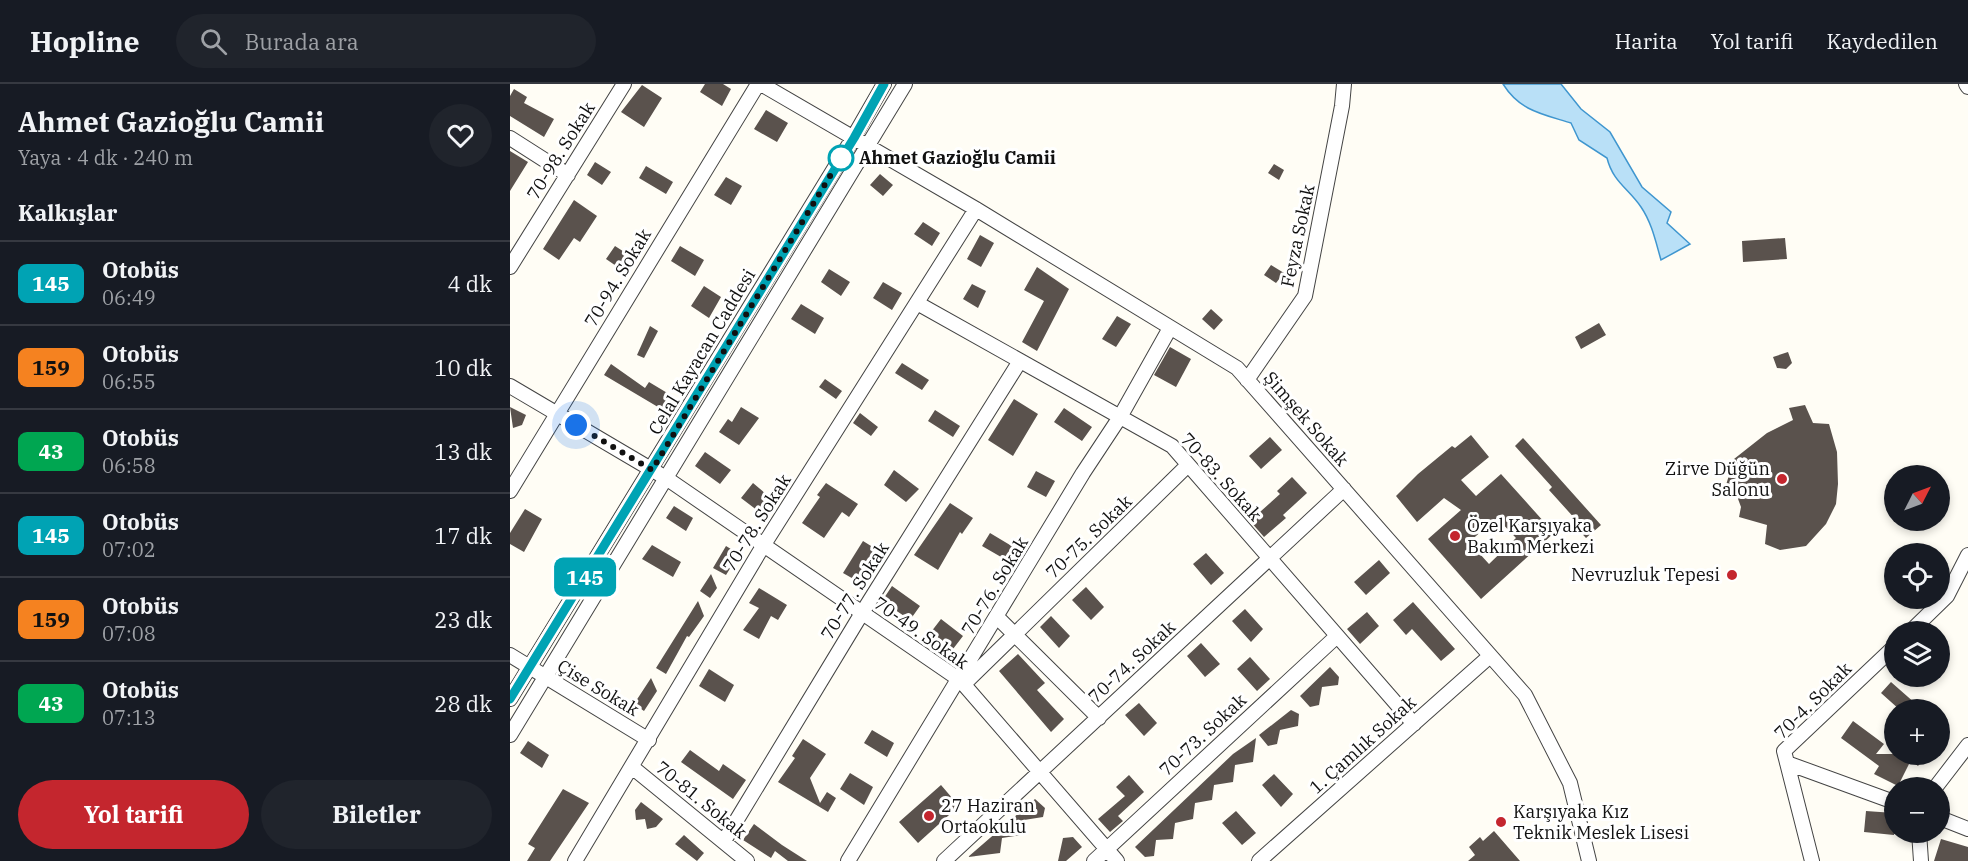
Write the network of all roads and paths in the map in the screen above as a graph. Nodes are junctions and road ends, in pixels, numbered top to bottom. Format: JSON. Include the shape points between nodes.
{"nodes":[{"id":1,"x":624,"y":84,"type":"edge"},
{"id":2,"x":760,"y":84,"type":"edge"},
{"id":3,"x":884,"y":84,"type":"edge"},
{"id":4,"x":906,"y":84,"type":"edge"},
{"id":5,"x":1344,"y":84,"type":"edge"},
{"id":6,"x":510,"y":138,"type":"edge"},
{"id":7,"x":854,"y":138,"type":"junction"},
{"id":8,"x":869,"y":147,"type":"junction"},
{"id":9,"x":568,"y":175,"type":"junction"},
{"id":10,"x":976,"y":209,"type":"junction"},
{"id":11,"x":511,"y":264,"type":"edge"},
{"id":12,"x":917,"y":303,"type":"junction"},
{"id":13,"x":1170,"y":328,"type":"junction"},
{"id":14,"x":1020,"y":361,"type":"junction"},
{"id":15,"x":1247,"y":380,"type":"junction"},
{"id":16,"x":510,"y":386,"type":"edge"},
{"id":17,"x":556,"y":414,"type":"junction"},
{"id":18,"x":1120,"y":417,"type":"junction"},
{"id":19,"x":1188,"y":465,"type":"junction"},
{"id":20,"x":652,"y":470,"type":"junction"},
{"id":21,"x":666,"y":478,"type":"junction"},
{"id":22,"x":1344,"y":489,"type":"junction"},
{"id":23,"x":510,"y":491,"type":"edge"},
{"id":24,"x":763,"y":546,"type":"junction"},
{"id":25,"x":1968,"y":555,"type":"edge"},
{"id":26,"x":1270,"y":558,"type":"junction"},
{"id":27,"x":862,"y":613,"type":"junction"},
{"id":28,"x":997,"y":617,"type":"junction"},
{"id":29,"x":1921,"y":621,"type":"edge"},
{"id":30,"x":1016,"y":634,"type":"junction"},
{"id":31,"x":1337,"y":636,"type":"junction"},
{"id":32,"x":510,"y":656,"type":"edge"},
{"id":33,"x":1490,"y":656,"type":"junction"},
{"id":34,"x":1884,"y":656,"type":"edge"},
{"id":35,"x":529,"y":668,"type":"junction"},
{"id":36,"x":545,"y":676,"type":"junction"},
{"id":37,"x":962,"y":682,"type":"junction"},
{"id":38,"x":510,"y":699,"type":"edge"},
{"id":39,"x":1099,"y":718,"type":"junction"},
{"id":40,"x":1414,"y":724,"type":"junction"},
{"id":41,"x":510,"y":735,"type":"edge"},
{"id":42,"x":649,"y":740,"type":"junction"},
{"id":43,"x":1968,"y":745,"type":"edge"},
{"id":44,"x":1787,"y":763,"type":"junction"},
{"id":45,"x":632,"y":767,"type":"junction"},
{"id":46,"x":1040,"y":772,"type":"junction"},
{"id":47,"x":1943,"y":777,"type":"edge"},
{"id":48,"x":1884,"y":798,"type":"edge"},
{"id":49,"x":1950,"y":822,"type":"edge"},
{"id":50,"x":1968,"y":829,"type":"edge"},
{"id":51,"x":724,"y":841,"type":"junction"},
{"id":52,"x":1920,"y":843,"type":"edge"},
{"id":53,"x":1107,"y":849,"type":"junction"},
{"id":54,"x":575,"y":861,"type":"edge"},
{"id":55,"x":747,"y":861,"type":"edge"},
{"id":56,"x":848,"y":861,"type":"edge"},
{"id":57,"x":944,"y":861,"type":"edge"},
{"id":58,"x":1094,"y":861,"type":"edge"},
{"id":59,"x":1117,"y":861,"type":"edge"},
{"id":60,"x":1259,"y":861,"type":"edge"},
{"id":61,"x":1590,"y":861,"type":"edge"},
{"id":62,"x":1812,"y":861,"type":"edge"},
{"id":63,"x":1921,"y":861,"type":"edge"}],
"edges":[{"from":1,"to":9,"type":"street","name":"70-98. Sokak"},
{"from":2,"to":7,"type":"street","name":"Şimşek Sokak"},
{"from":2,"to":17,"type":"street","name":"70-94. Sokak"},
{"from":3,"to":7,"type":"street","name":"Celal Kayacan Caddesi"},
{"from":4,"to":8,"type":"street","name":"Celal Kayacan Caddesi"},
{"from":5,"to":15,"type":"street","name":"Feyza Sokak","via":[[1305,296]]},
{"from":6,"to":9,"type":"street"},
{"from":7,"to":8,"type":"street","name":"Şimşek Sokak"},
{"from":7,"to":20,"type":"street","name":"Celal Kayacan Caddesi"},
{"from":8,"to":10,"type":"street","name":"Şimşek Sokak"},
{"from":8,"to":21,"type":"street","name":"Celal Kayacan Caddesi"},
{"from":9,"to":11,"type":"street","name":"70-98. Sokak"},
{"from":10,"to":12,"type":"street","name":"70-78. Sokak"},
{"from":10,"to":13,"type":"street","name":"Şimşek Sokak"},
{"from":12,"to":14,"type":"street","name":"70-83. Sokak"},
{"from":12,"to":24,"type":"street","name":"70-78. Sokak"},
{"from":13,"to":15,"type":"street","name":"Şimşek Sokak","via":[[1237,368]]},
{"from":13,"to":18,"type":"street","name":"70-76. Sokak"},
{"from":14,"to":18,"type":"street","name":"70-83. Sokak"},
{"from":14,"to":27,"type":"street","name":"70-77. Sokak"},
{"from":15,"to":22,"type":"street","name":"Şimşek Sokak"},
{"from":16,"to":17,"type":"street","name":"70-49. Sokak"},
{"from":17,"to":20,"type":"street","name":"70-49. Sokak"},
{"from":17,"to":23,"type":"street","name":"70-94. Sokak"},
{"from":18,"to":19,"type":"street","name":"70-83. Sokak","via":[[1172,446]]},
{"from":18,"to":28,"type":"street","name":"70-76. Sokak"},
{"from":19,"to":26,"type":"street","name":"70-83. Sokak"},
{"from":19,"to":30,"type":"street","name":"70-75. Sokak"},
{"from":20,"to":21,"type":"street","name":"70-49. Sokak"},
{"from":20,"to":35,"type":"street","name":"Celal Kayacan Caddesi"},
{"from":21,"to":24,"type":"street","name":"70-49. Sokak"},
{"from":21,"to":36,"type":"street","name":"Celal Kayacan Caddesi"},
{"from":22,"to":26,"type":"street","name":"70-74. Sokak"},
{"from":22,"to":33,"type":"street","name":"Şimşek Sokak"},
{"from":24,"to":27,"type":"street","name":"70-49. Sokak"},
{"from":24,"to":42,"type":"street","name":"70-78. Sokak"},
{"from":25,"to":29,"type":"street","via":[[1947,596]]},
{"from":26,"to":31,"type":"street","name":"70-83. Sokak"},
{"from":26,"to":39,"type":"street","name":"70-74. Sokak"},
{"from":27,"to":37,"type":"street","name":"70-49. Sokak"},
{"from":27,"to":51,"type":"street","name":"70-77. Sokak"},
{"from":28,"to":30,"type":"street"},
{"from":28,"to":37,"type":"street","name":"70-76. Sokak"},
{"from":30,"to":37,"type":"street","name":"70-75. Sokak"},
{"from":30,"to":39,"type":"street"},
{"from":31,"to":40,"type":"street","name":"70-83. Sokak"},
{"from":31,"to":53,"type":"street","name":"70-73. Sokak"},
{"from":32,"to":35,"type":"street","name":"Çise Sokak"},
{"from":33,"to":40,"type":"street","name":"1. Çamlık Sokak"},
{"from":33,"to":61,"type":"street","name":"Şimşek Sokak","via":[[1525,695],[1570,783]]},
{"from":34,"to":44,"type":"street","name":"70-4. Sokak","via":[[1784,751]]},
{"from":35,"to":36,"type":"street","name":"Çise Sokak"},
{"from":35,"to":38,"type":"street","name":"Celal Kayacan Caddesi"},
{"from":36,"to":41,"type":"street","name":"Celal Kayacan Caddesi"},
{"from":36,"to":42,"type":"street","name":"Çise Sokak"},
{"from":37,"to":46,"type":"street","name":"70-49. Sokak"},
{"from":37,"to":56,"type":"street","name":"70-76. Sokak"},
{"from":39,"to":46,"type":"street","name":"70-74. Sokak"},
{"from":40,"to":60,"type":"street","name":"1. Çamlık Sokak"},
{"from":42,"to":45,"type":"street","name":"70-78. Sokak"},
{"from":43,"to":47,"type":"street"},
{"from":44,"to":48,"type":"street"},
{"from":44,"to":62,"type":"street","name":"70-4. Sokak"},
{"from":45,"to":51,"type":"street","name":"70-81. Sokak"},
{"from":45,"to":54,"type":"street","name":"70-78. Sokak"},
{"from":46,"to":53,"type":"street","name":"70-49. Sokak"},
{"from":46,"to":57,"type":"street","name":"70-74. Sokak"},
{"from":49,"to":50,"type":"street"},
{"from":51,"to":55,"type":"street","name":"70-81. Sokak"},
{"from":52,"to":63,"type":"street"},
{"from":53,"to":58,"type":"street","name":"70-73. Sokak"},
{"from":53,"to":59,"type":"street","name":"70-49. Sokak"}]}
